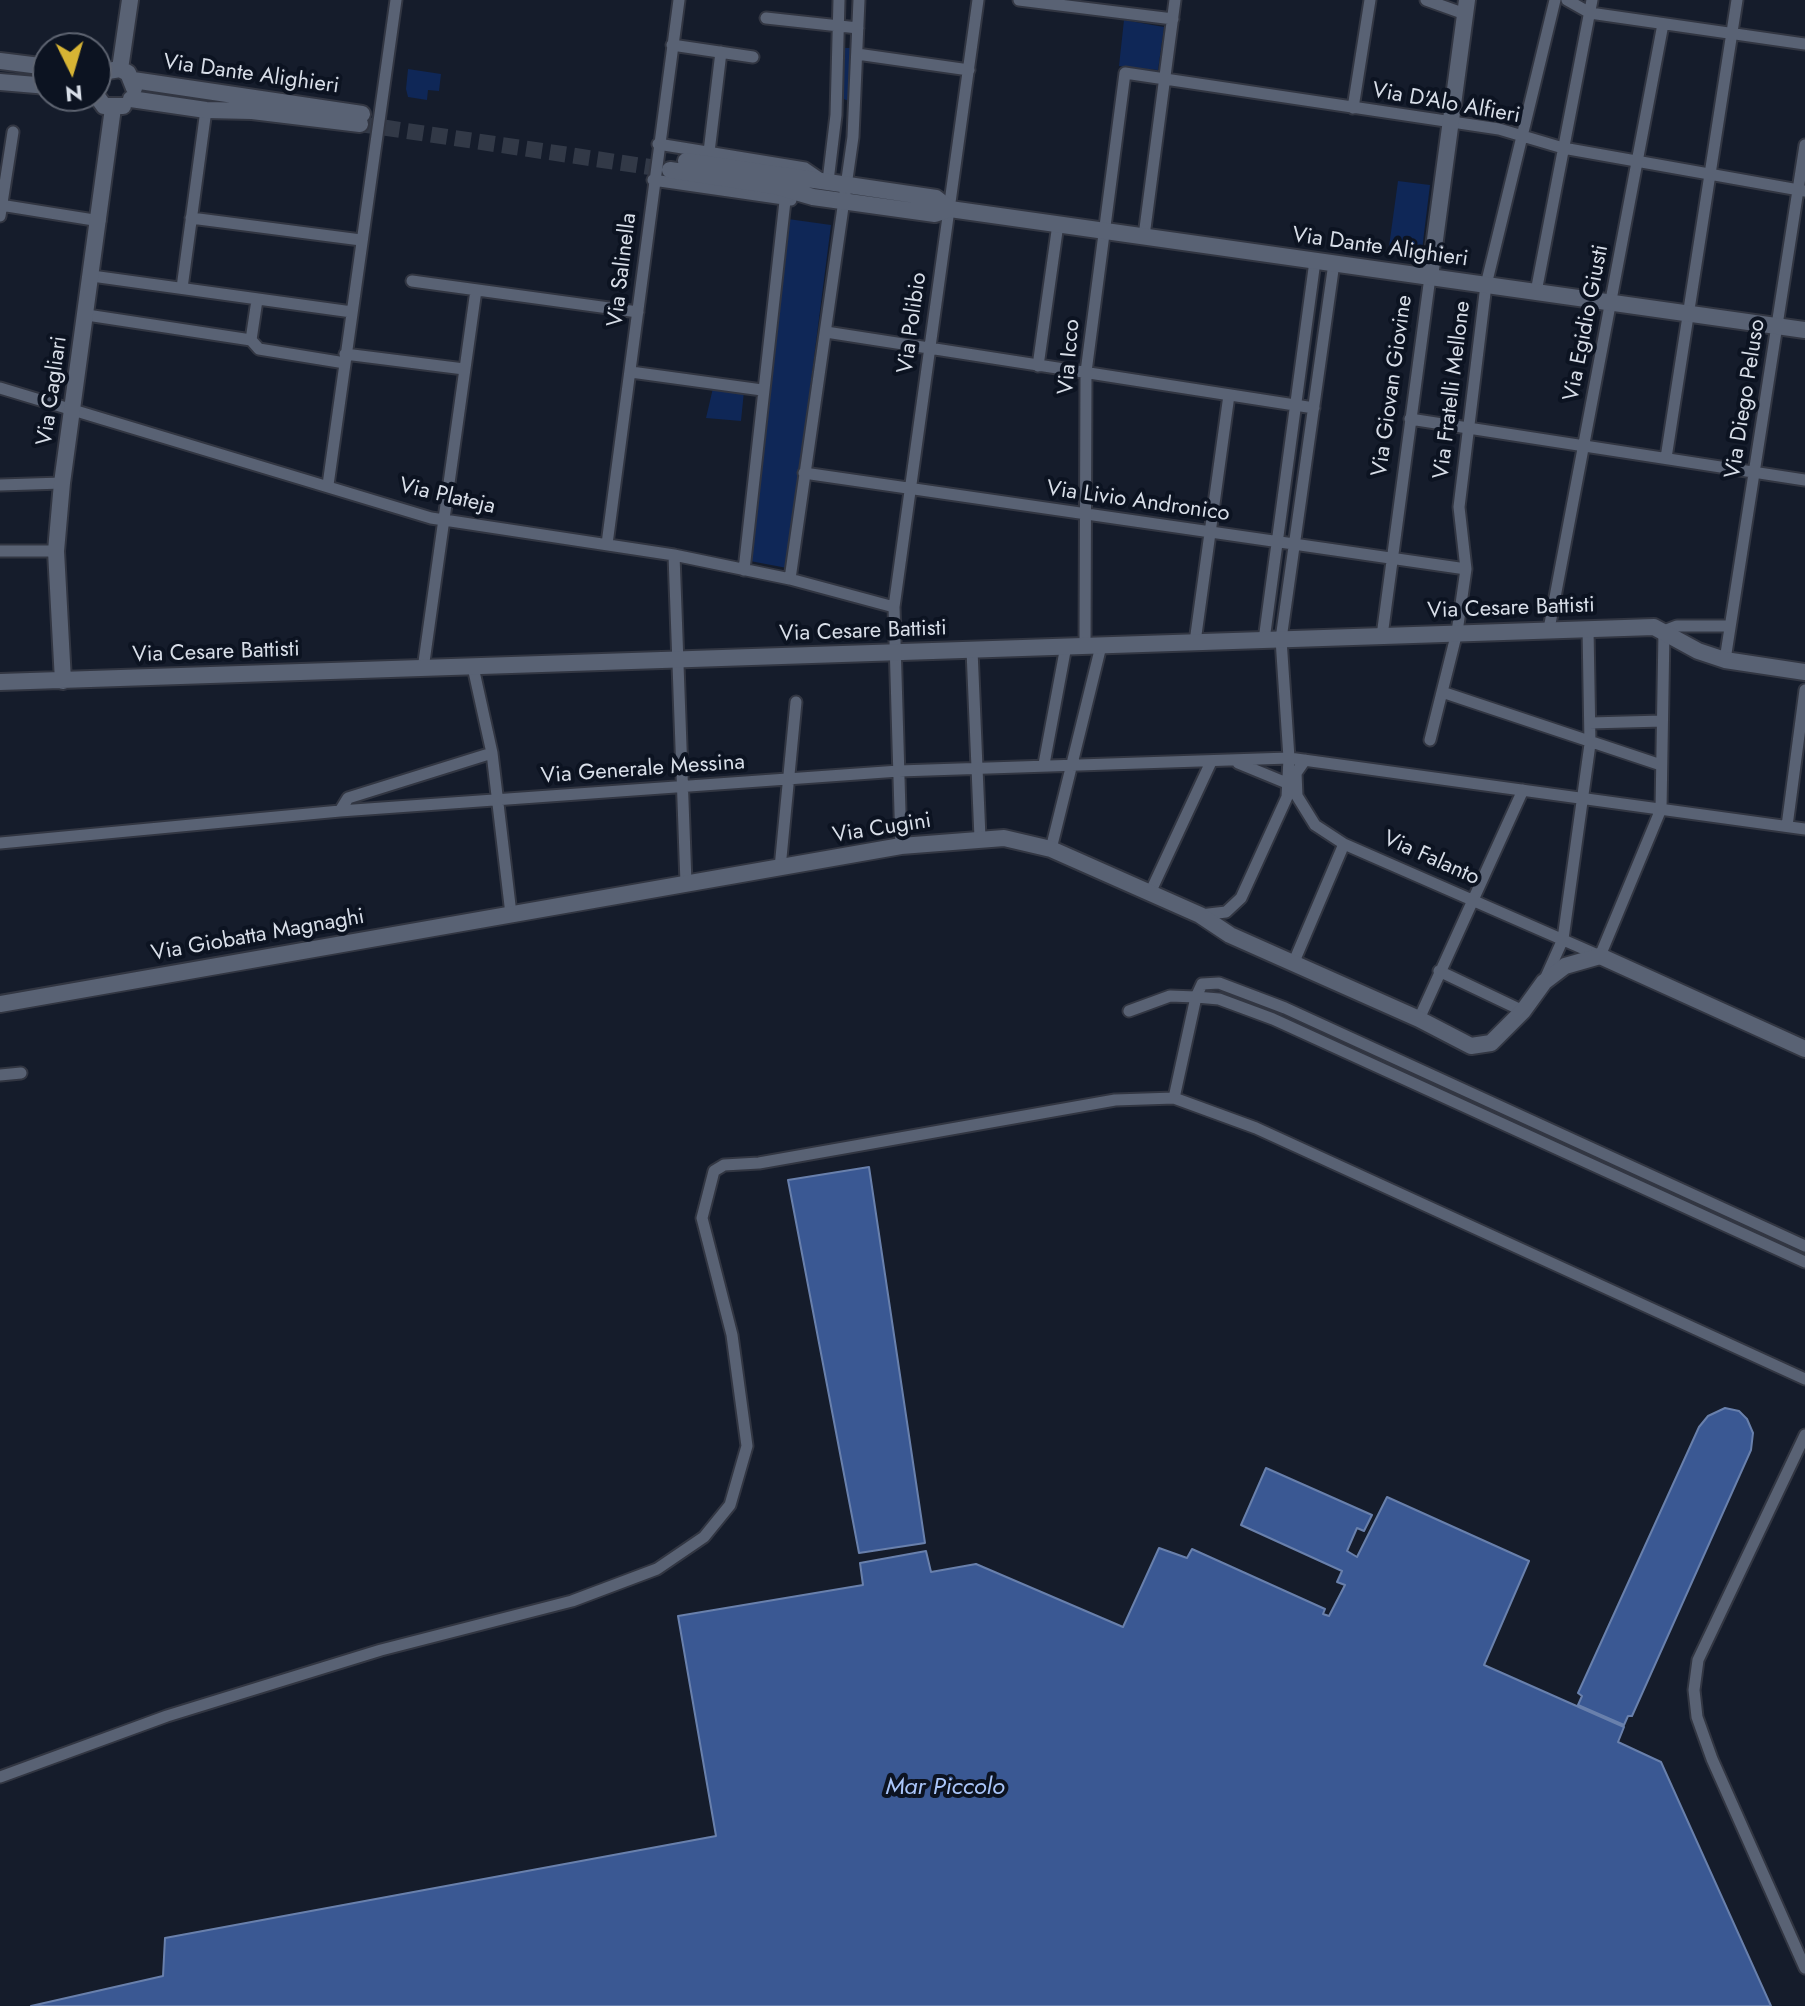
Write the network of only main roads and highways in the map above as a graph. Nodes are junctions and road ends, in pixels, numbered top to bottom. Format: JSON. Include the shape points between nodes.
{"nodes":[{"id":1,"x":130,"y":0,"type":"edge"},
{"id":2,"x":1466,"y":7,"type":"edge"},
{"id":3,"x":0,"y":61,"type":"edge"},
{"id":4,"x":32,"y":65,"type":"edge"},
{"id":5,"x":120,"y":69,"type":"junction"},
{"id":6,"x":112,"y":71,"type":"edge"},
{"id":7,"x":133,"y":80,"type":"junction"},
{"id":8,"x":0,"y":82,"type":"edge"},
{"id":9,"x":32,"y":85,"type":"edge"},
{"id":10,"x":131,"y":99,"type":"junction"},
{"id":11,"x":113,"y":108,"type":"joint"},
{"id":12,"x":844,"y":192,"type":"junction"},
{"id":13,"x":1430,"y":277,"type":"junction"},
{"id":14,"x":1805,"y":330,"type":"edge"},
{"id":15,"x":1805,"y":672,"type":"edge"},
{"id":16,"x":63,"y":681,"type":"junction"},
{"id":17,"x":0,"y":682,"type":"edge"},
{"id":18,"x":517,"y":913,"type":"joint"},
{"id":19,"x":1600,"y":956,"type":"joint"},
{"id":20,"x":0,"y":1004,"type":"edge"},
{"id":21,"x":1805,"y":1049,"type":"edge"}],
"edges":[{"from":1,"to":5,"type":"main road"},
{"from":2,"to":13,"type":"main road","name":"Via Giovan Giovine"},
{"from":3,"to":4,"type":"main road"},
{"from":5,"to":6,"type":"main road"},
{"from":5,"to":7,"type":"main road"},
{"from":7,"to":10,"type":"main road"},
{"from":7,"to":10,"type":"main road","name":"Via Dante Alighieri","via":[[361,119],[206,110]]},
{"from":8,"to":9,"type":"main road"},
{"from":10,"to":11,"type":"main road"},
{"from":11,"to":16,"type":"main road","name":"Via Cagliari","via":[[56,551]]},
{"from":12,"to":12,"type":"main road","name":"Via Dante Alighieri","via":[[825,180],[671,165],[813,197]]},
{"from":12,"to":13,"type":"main road","name":"Via Dante Alighieri","via":[[935,214],[950,209]]},
{"from":13,"to":14,"type":"main road","name":"Via Dante Alighieri"},
{"from":15,"to":16,"type":"main road","name":"Via Cesare Battisti","via":[[1725,660],[1654,627]]},
{"from":16,"to":17,"type":"main road","name":"Via Cesare Battisti"},
{"from":18,"to":19,"type":"main road","name":"Via Cugini","via":[[901,846],[1004,838],[1051,849],[1200,915],[1230,935],[1471,1046],[1491,1043],[1544,982],[1565,966]]},
{"from":18,"to":20,"type":"main road","name":"Via Giobatta Magnaghi"},
{"from":19,"to":21,"type":"main road","name":"Via Falanto"}]}
